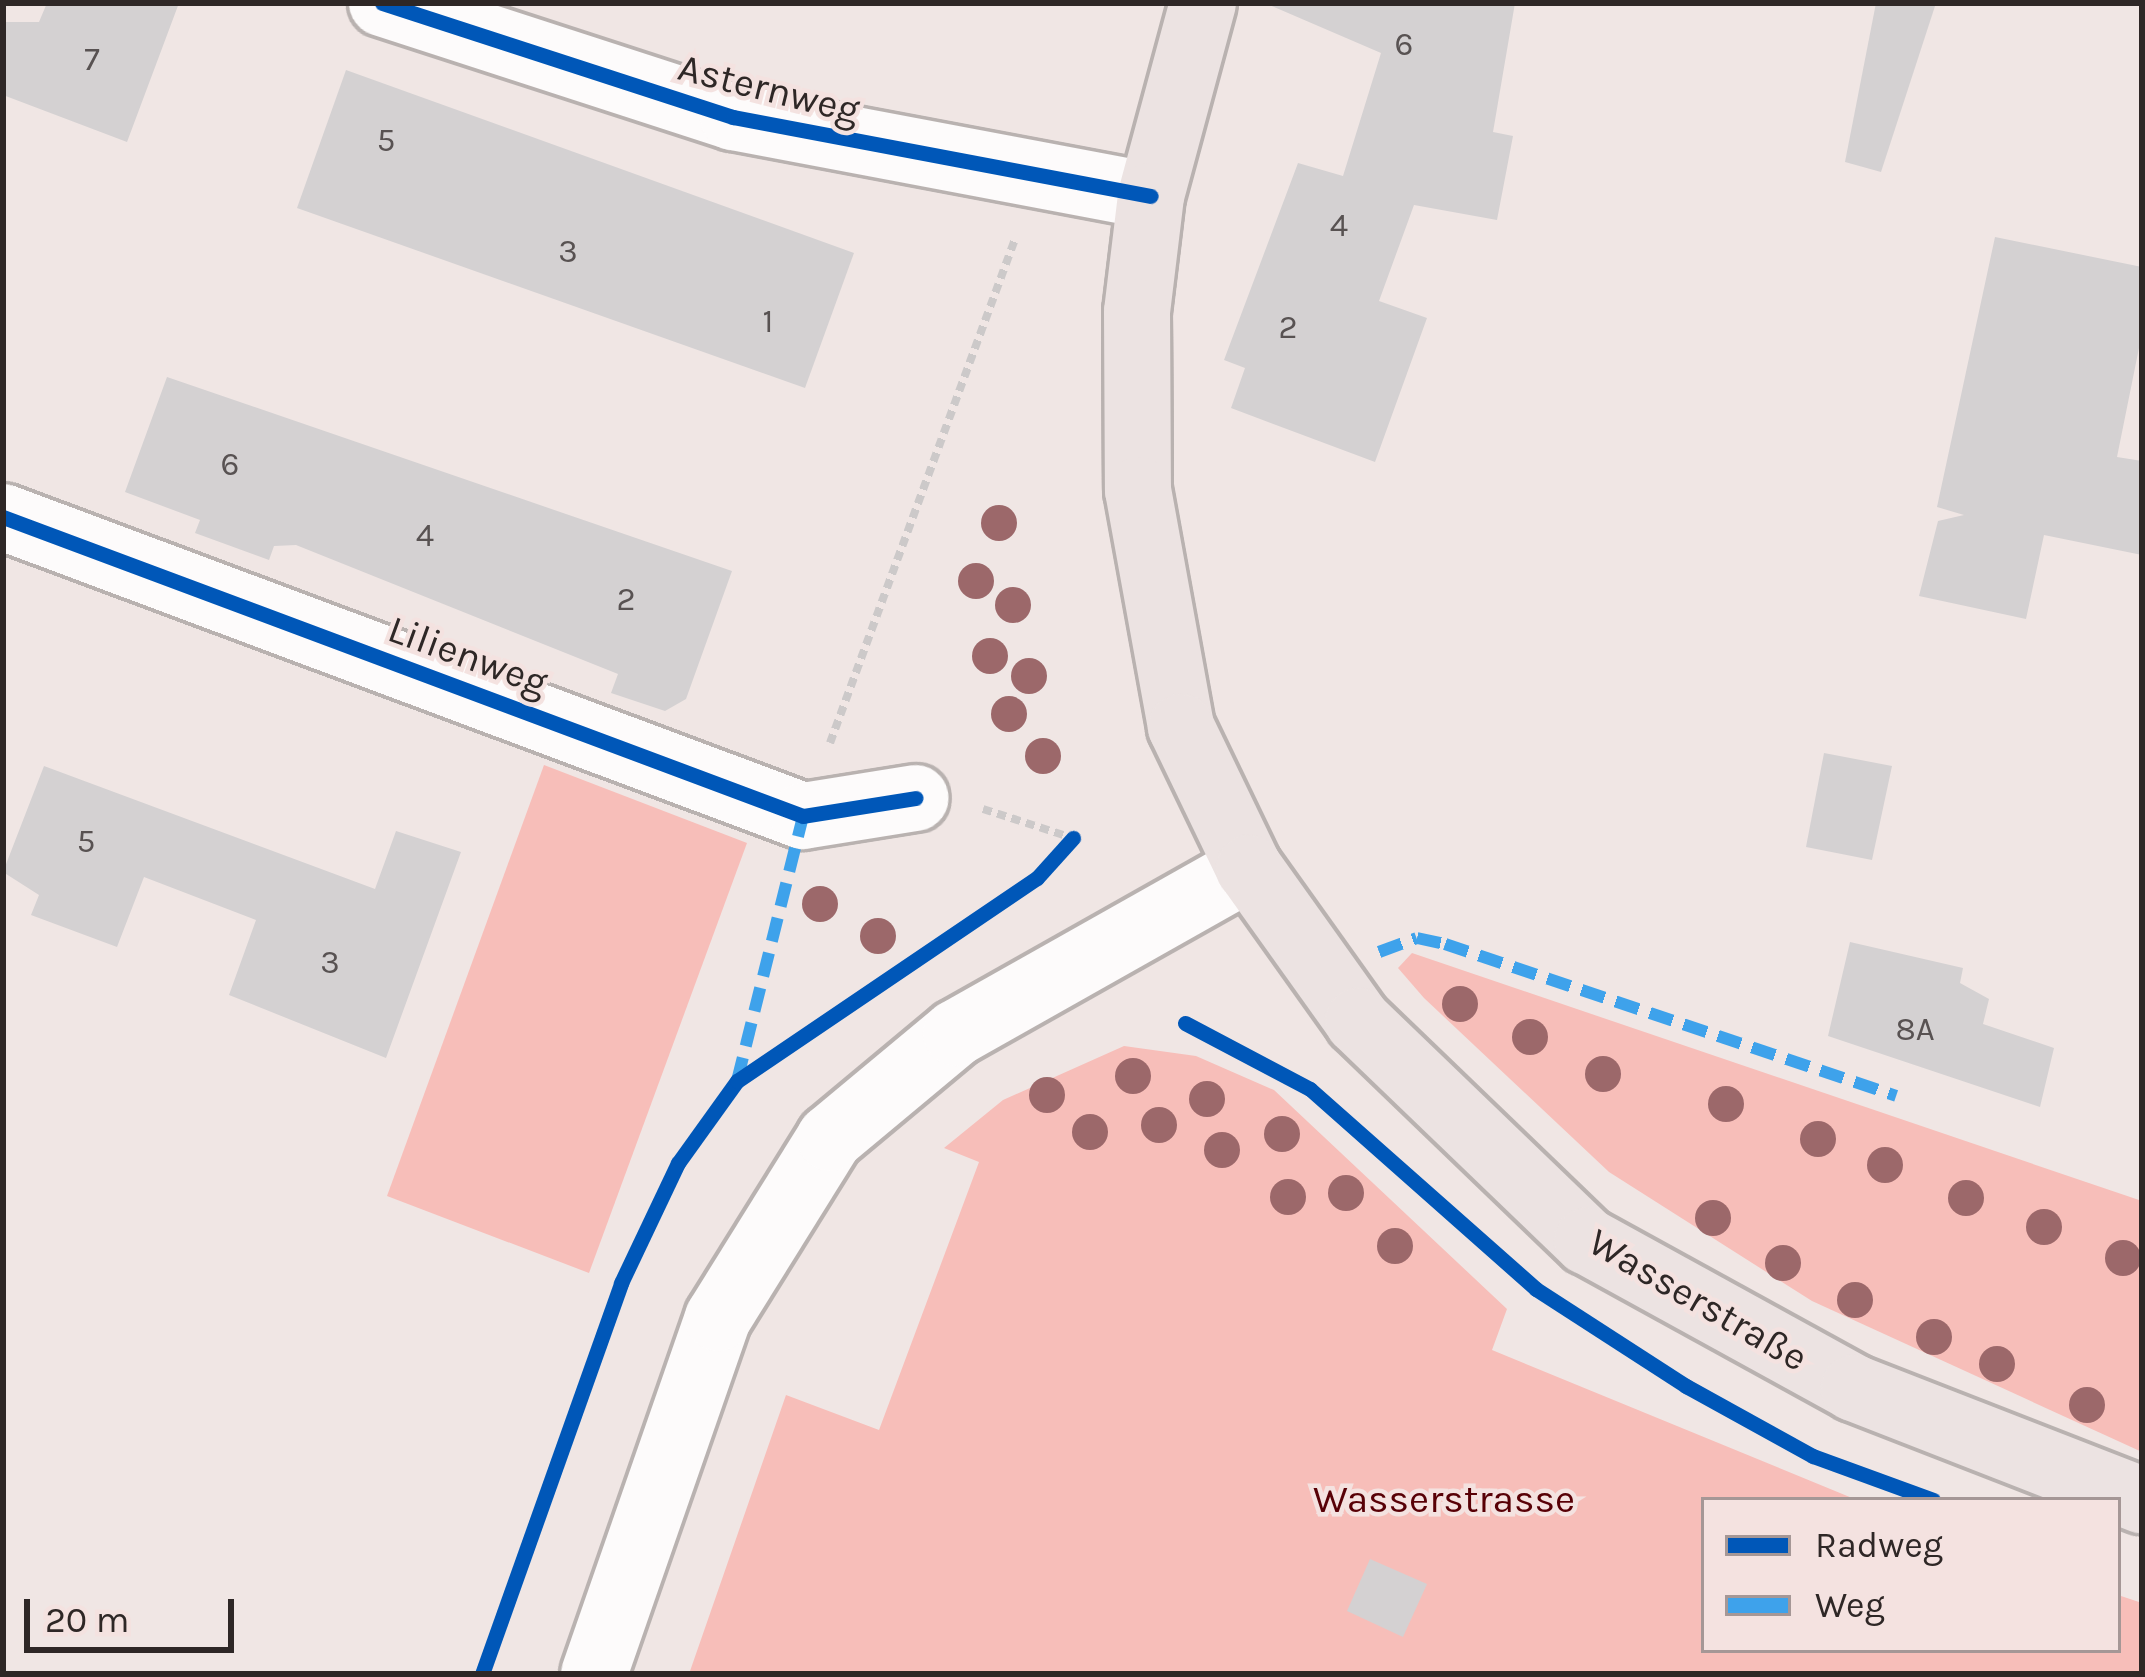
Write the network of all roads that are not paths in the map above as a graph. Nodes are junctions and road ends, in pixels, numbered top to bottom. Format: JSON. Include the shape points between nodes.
{"nodes":[{"id":1,"x":382,"y":3,"type":"edge"},
{"id":2,"x":1203,"y":3,"type":"edge"},
{"id":3,"x":1151,"y":196,"type":"junction"},
{"id":4,"x":3,"y":517,"type":"edge"},
{"id":5,"x":916,"y":798,"type":"road end"},
{"id":6,"x":1249,"y":868,"type":"junction"},
{"id":7,"x":2142,"y":1500,"type":"edge"},
{"id":8,"x":594,"y":1674,"type":"edge"}],
"edges":[{"from":1,"to":3,"type":"street","name":"Asternweg","via":[[733,117]]},
{"from":2,"to":3,"type":"main road","name":"Wasserstraße"},
{"from":3,"to":6,"type":"main road","name":"Wasserstraße","via":[[1137,312],[1138,490],[1181,727]]},
{"from":4,"to":5,"type":"street","name":"Lilienweg","via":[[803,816]]},
{"from":6,"to":7,"type":"main road","name":"Wasserstraße","via":[[1358,1021],[1587,1241],[1854,1388]]},
{"from":6,"to":8,"type":"street","via":[[956,1033],[817,1154],[718,1318]]}]}
